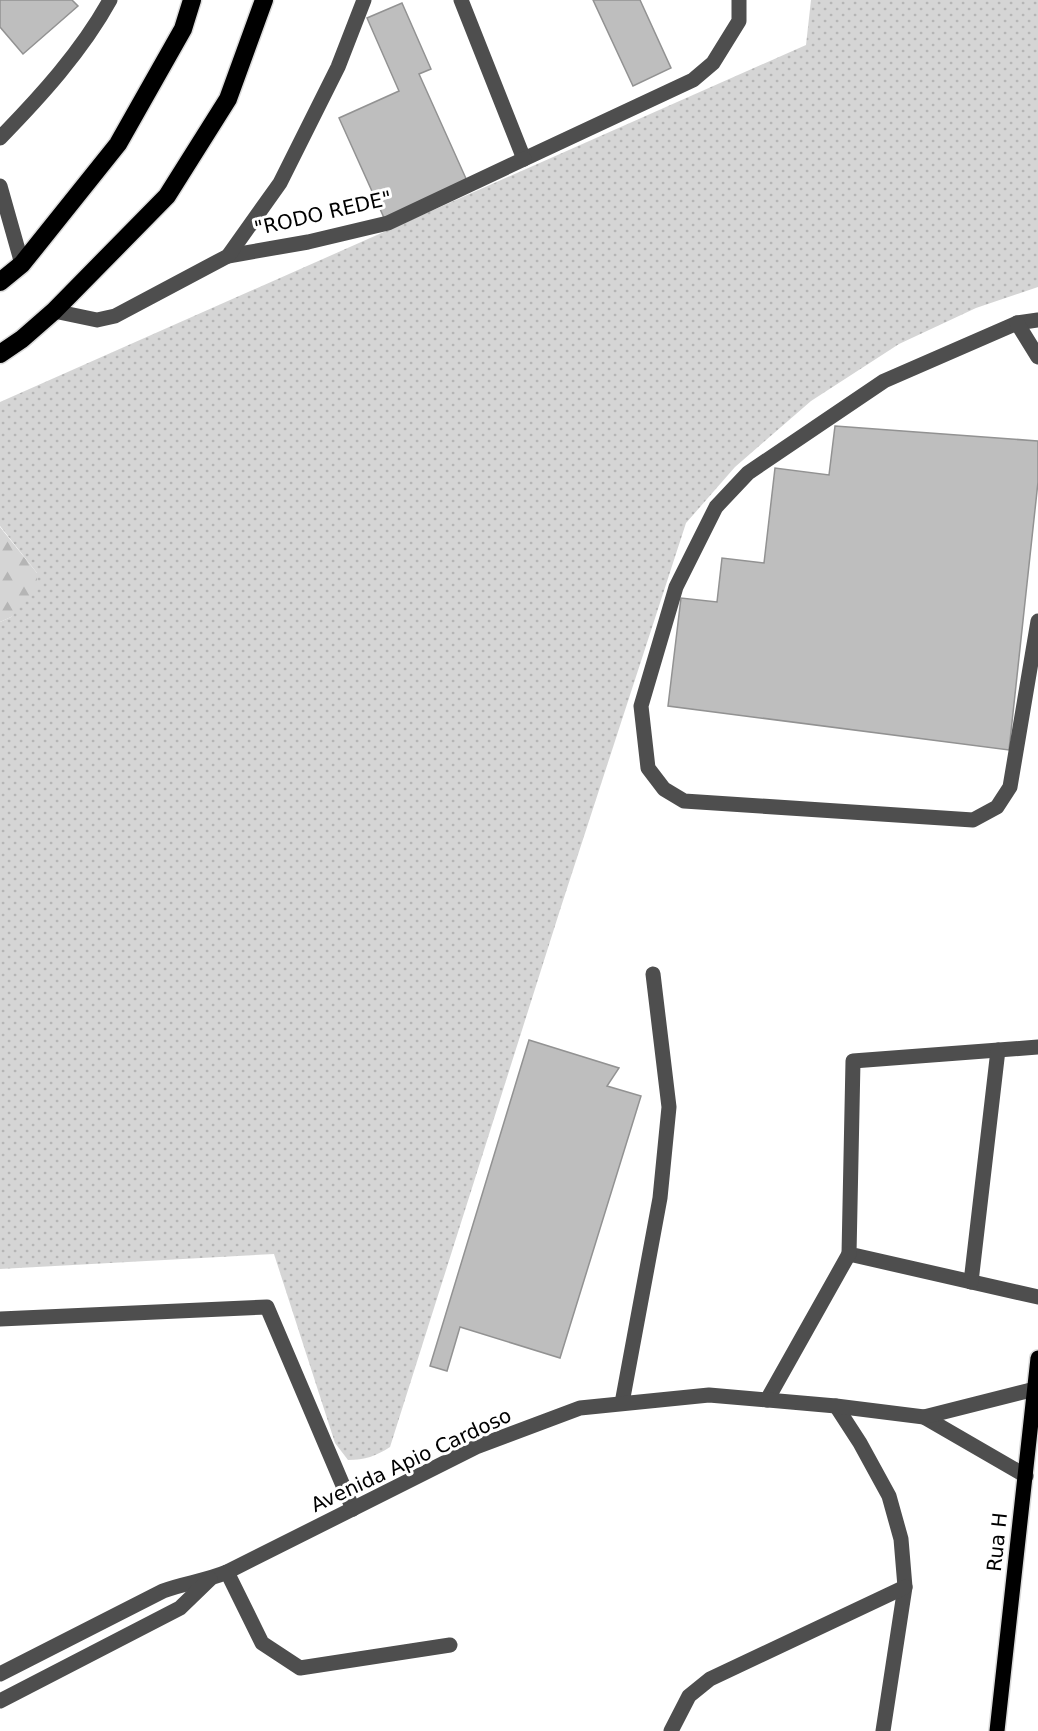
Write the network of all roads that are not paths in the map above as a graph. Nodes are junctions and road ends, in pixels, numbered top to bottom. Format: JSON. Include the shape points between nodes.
{"nodes":[{"id":1,"x":110,"y":0,"type":"edge"},
{"id":2,"x":192,"y":0,"type":"edge"},
{"id":3,"x":264,"y":0,"type":"edge"},
{"id":4,"x":364,"y":0,"type":"edge"},
{"id":5,"x":461,"y":0,"type":"edge"},
{"id":6,"x":739,"y":0,"type":"edge"},
{"id":7,"x":0,"y":138,"type":"edge"},
{"id":8,"x":524,"y":159,"type":"junction"},
{"id":9,"x":0,"y":186,"type":"edge"},
{"id":10,"x":228,"y":256,"type":"junction"},
{"id":11,"x":22,"y":264,"type":"junction"},
{"id":12,"x":0,"y":282,"type":"edge"},
{"id":13,"x":54,"y":311,"type":"junction"},
{"id":14,"x":1038,"y":320,"type":"edge"},
{"id":15,"x":1017,"y":323,"type":"junction"},
{"id":16,"x":0,"y":354,"type":"edge"},
{"id":17,"x":1038,"y":357,"type":"edge"},
{"id":18,"x":1038,"y":621,"type":"edge"},
{"id":19,"x":653,"y":974,"type":"dead end"},
{"id":20,"x":1038,"y":1047,"type":"edge"},
{"id":21,"x":998,"y":1050,"type":"junction"},
{"id":22,"x":849,"y":1254,"type":"junction"},
{"id":23,"x":971,"y":1282,"type":"junction"},
{"id":24,"x":1038,"y":1297,"type":"edge"},
{"id":25,"x":0,"y":1319,"type":"edge"},
{"id":26,"x":1038,"y":1358,"type":"edge"},
{"id":27,"x":1035,"y":1389,"type":"junction"},
{"id":28,"x":767,"y":1400,"type":"junction"},
{"id":29,"x":622,"y":1403,"type":"junction"},
{"id":30,"x":836,"y":1406,"type":"junction"},
{"id":31,"x":924,"y":1417,"type":"junction"},
{"id":32,"x":1026,"y":1476,"type":"junction"},
{"id":33,"x":353,"y":1509,"type":"junction"},
{"id":34,"x":227,"y":1572,"type":"junction"},
{"id":35,"x":210,"y":1580,"type":"junction"},
{"id":36,"x":905,"y":1587,"type":"junction"},
{"id":37,"x":450,"y":1645,"type":"dead end"},
{"id":38,"x":0,"y":1674,"type":"edge"},
{"id":39,"x":0,"y":1701,"type":"edge"},
{"id":40,"x":671,"y":1731,"type":"edge"},
{"id":41,"x":883,"y":1731,"type":"edge"},
{"id":42,"x":997,"y":1731,"type":"edge"}],
"edges":[{"from":1,"to":7,"type":"street","via":[[71,57]]},
{"from":2,"to":11,"type":"highway","via":[[183,29],[118,144]]},
{"from":3,"to":13,"type":"highway","via":[[228,99],[167,196]]},
{"from":4,"to":10,"type":"street","name":"\"RODO REDE\"","via":[[338,67],[280,183]]},
{"from":5,"to":8,"type":"street"},
{"from":6,"to":8,"type":"street","name":"\"RODO REDE\"","via":[[739,21],[712,63],[693,81]]},
{"from":8,"to":10,"type":"street","name":"\"RODO REDE\"","via":[[388,224]]},
{"from":9,"to":11,"type":"street"},
{"from":10,"to":13,"type":"street","name":"\"RODO REDE\"","via":[[116,315],[97,320]]},
{"from":11,"to":12,"type":"highway"},
{"from":13,"to":16,"type":"highway"},
{"from":14,"to":15,"type":"street"},
{"from":15,"to":17,"type":"street"},
{"from":15,"to":18,"type":"street","via":[[884,381],[748,473],[716,507],[676,587],[641,706],[648,768],[664,789],[684,801],[973,820],[997,807],[1010,787]]},
{"from":19,"to":29,"type":"street","via":[[669,1107],[660,1198]]},
{"from":20,"to":21,"type":"street"},
{"from":21,"to":22,"type":"street","via":[[853,1061]]},
{"from":21,"to":23,"type":"street"},
{"from":22,"to":23,"type":"street"},
{"from":22,"to":28,"type":"street"},
{"from":23,"to":24,"type":"street"},
{"from":25,"to":33,"type":"street","via":[[267,1306]]},
{"from":26,"to":27,"type":"main road","name":"Rua H"},
{"from":27,"to":31,"type":"street","name":"Avenida Apio Cardoso"},
{"from":27,"to":32,"type":"main road","name":"Rua H"},
{"from":28,"to":29,"type":"street","name":"Avenida Apio Cardoso","via":[[709,1395]]},
{"from":28,"to":30,"type":"street","name":"Avenida Apio Cardoso"},
{"from":29,"to":33,"type":"street","name":"Avenida Apio Cardoso","via":[[580,1408],[476,1447]]},
{"from":30,"to":31,"type":"street","name":"Avenida Apio Cardoso"},
{"from":30,"to":36,"type":"street","via":[[888,1496],[901,1539]]},
{"from":31,"to":32,"type":"street","name":"Avenida Apio Cardoso"},
{"from":32,"to":42,"type":"main road","name":"Rua H"},
{"from":33,"to":34,"type":"street","name":"Avenida Apio Cardoso"},
{"from":34,"to":35,"type":"street","name":"Avenida Apio Cardoso"},
{"from":34,"to":37,"type":"street","via":[[262,1643],[300,1668]]},
{"from":35,"to":38,"type":"street","name":"Avenida Apio Cardoso","via":[[182,1584],[163,1592]]},
{"from":35,"to":39,"type":"street","name":"Avenida Apio Cardoso","via":[[180,1608]]},
{"from":36,"to":40,"type":"street","via":[[710,1679],[689,1696]]},
{"from":36,"to":41,"type":"street"}]}
